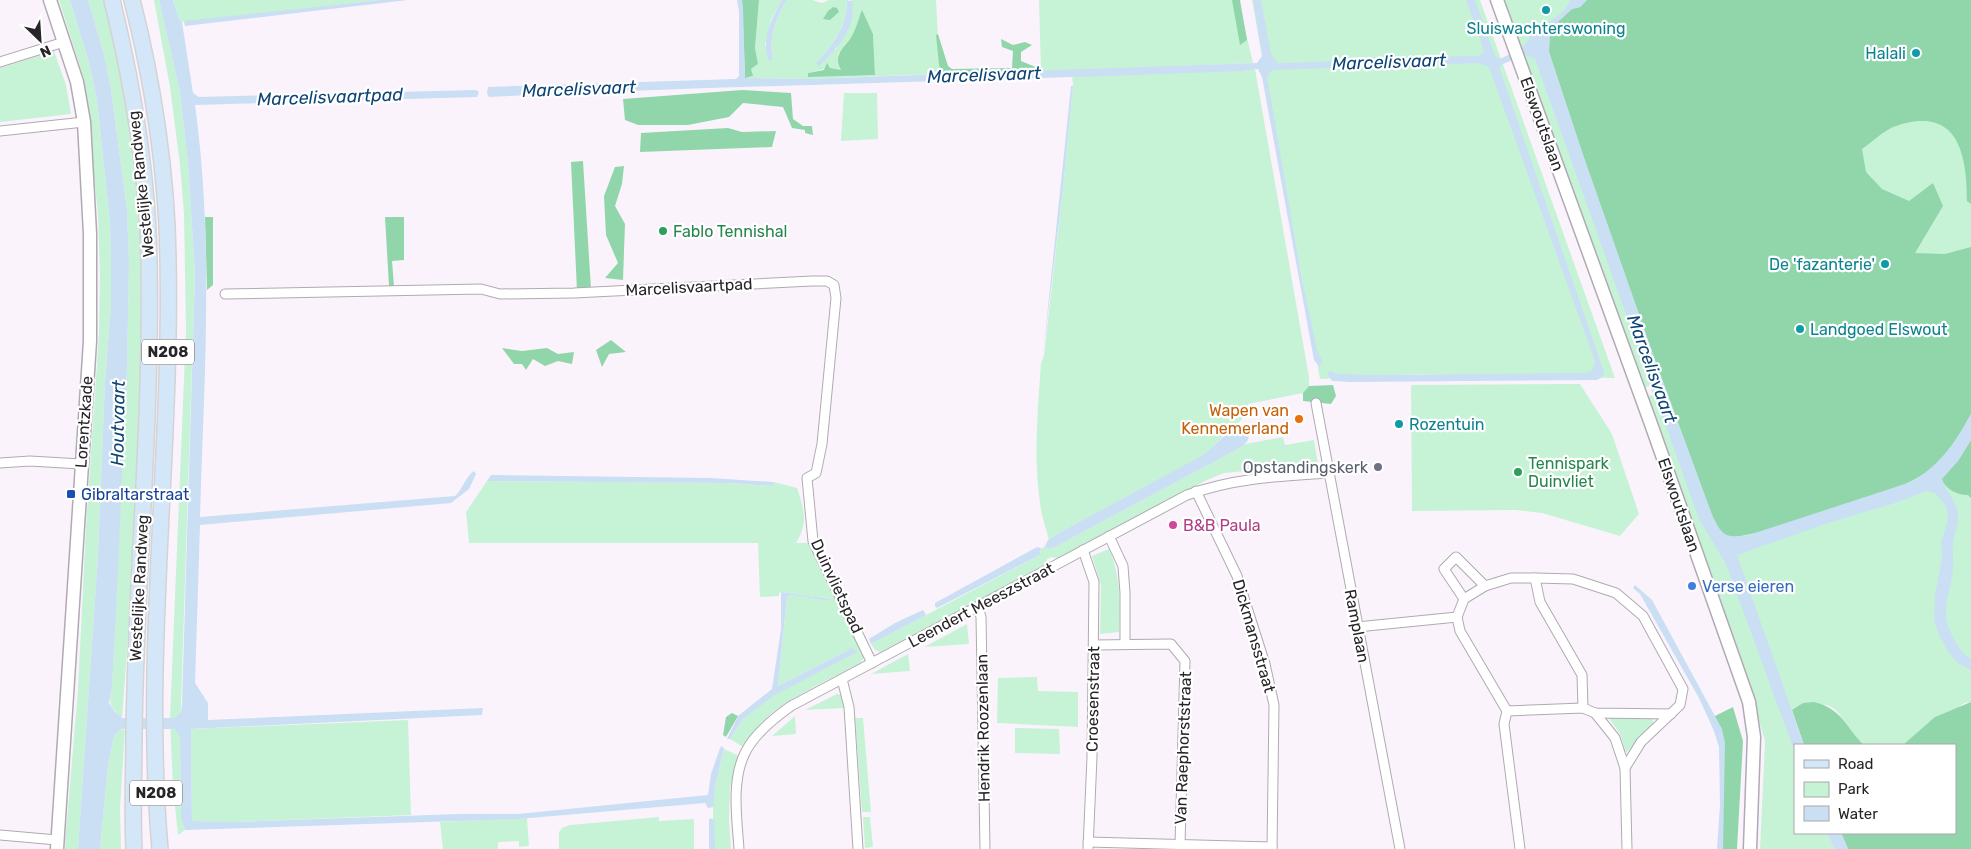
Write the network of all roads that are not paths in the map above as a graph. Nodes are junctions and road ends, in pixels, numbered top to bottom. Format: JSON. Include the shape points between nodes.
{"nodes":[{"id":1,"x":50,"y":0,"type":"edge"},
{"id":2,"x":112,"y":0,"type":"edge"},
{"id":3,"x":132,"y":0,"type":"edge"},
{"id":4,"x":1497,"y":0,"type":"edge"},
{"id":5,"x":64,"y":42,"type":"junction"},
{"id":6,"x":0,"y":62,"type":"edge"},
{"id":7,"x":84,"y":122,"type":"junction"},
{"id":8,"x":0,"y":131,"type":"edge"},
{"id":9,"x":225,"y":294,"type":"dead end"},
{"id":10,"x":1316,"y":403,"type":"dead end"},
{"id":11,"x":0,"y":463,"type":"edge"},
{"id":12,"x":81,"y":464,"type":"junction"},
{"id":13,"x":1329,"y":473,"type":"junction"},
{"id":14,"x":807,"y":478,"type":"joint"},
{"id":15,"x":1196,"y":491,"type":"junction"},
{"id":16,"x":1109,"y":536,"type":"junction"},
{"id":17,"x":1083,"y":550,"type":"junction"},
{"id":18,"x":1535,"y":578,"type":"junction"},
{"id":19,"x":1485,"y":586,"type":"junction"},
{"id":20,"x":1464,"y":599,"type":"junction"},
{"id":21,"x":978,"y":606,"type":"junction"},
{"id":22,"x":1457,"y":617,"type":"junction"},
{"id":23,"x":1357,"y":627,"type":"junction"},
{"id":24,"x":1125,"y":643,"type":"junction"},
{"id":25,"x":1094,"y":645,"type":"junction"},
{"id":26,"x":872,"y":663,"type":"junction"},
{"id":27,"x":842,"y":679,"type":"junction"},
{"id":28,"x":1583,"y":708,"type":"junction"},
{"id":29,"x":1507,"y":711,"type":"junction"},
{"id":30,"x":1596,"y":713,"type":"junction"},
{"id":31,"x":1671,"y":714,"type":"junction"},
{"id":32,"x":1625,"y":768,"type":"junction"},
{"id":33,"x":0,"y":835,"type":"edge"},
{"id":34,"x":57,"y":844,"type":"edge"},
{"id":35,"x":1180,"y":845,"type":"junction"},
{"id":36,"x":1088,"y":846,"type":"edge"},
{"id":37,"x":1272,"y":848,"type":"edge"},
{"id":38,"x":134,"y":849,"type":"edge"},
{"id":39,"x":160,"y":849,"type":"edge"},
{"id":40,"x":739,"y":849,"type":"edge"},
{"id":41,"x":858,"y":849,"type":"edge"},
{"id":42,"x":985,"y":849,"type":"edge"},
{"id":43,"x":1400,"y":849,"type":"edge"},
{"id":44,"x":1520,"y":849,"type":"edge"},
{"id":45,"x":1627,"y":849,"type":"edge"},
{"id":46,"x":1750,"y":849,"type":"edge"}],
"edges":[{"from":1,"to":5,"type":"street","name":"Lorentzkade"},
{"from":2,"to":38,"type":"main road","name":"Westelijke Randweg","number":"N208","via":[[125,53],[142,157],[149,262],[146,450],[134,708]]},
{"from":3,"to":39,"type":"main road","name":"Westelijke Randweg","number":"N208","via":[[149,81],[162,172],[168,256],[168,357],[154,706]]},
{"from":4,"to":46,"type":"street","name":"Elswoutslaan","via":[[1748,702],[1754,737]]},
{"from":5,"to":6,"type":"street"},
{"from":5,"to":7,"type":"street","name":"Lorentzkade","via":[[77,82]]},
{"from":7,"to":8,"type":"street"},
{"from":7,"to":12,"type":"street","name":"Lorentzkade","via":[[90,234],[90,341]]},
{"from":9,"to":14,"type":"street","name":"Marcelisvaartpad","via":[[481,289],[500,294],[574,293],[827,281],[834,285],[836,298],[829,376],[816,473]]},
{"from":10,"to":13,"type":"street","name":"Ramplaan"},
{"from":11,"to":12,"type":"street"},
{"from":12,"to":34,"type":"street","name":"Lorentzkade"},
{"from":13,"to":15,"type":"street","name":"Leendert Meeszstraat","via":[[1260,477]]},
{"from":13,"to":23,"type":"street","name":"Ramplaan"},
{"from":14,"to":26,"type":"street","name":"Duinvlietspad","via":[[813,540]]},
{"from":15,"to":16,"type":"street","name":"Leendert Meeszstraat"},
{"from":15,"to":37,"type":"street","name":"Dickmansstraat","via":[[1238,576],[1274,705]]},
{"from":16,"to":17,"type":"street","name":"Leendert Meeszstraat"},
{"from":16,"to":24,"type":"street","name":"Croesenstraat","via":[[1123,566]]},
{"from":17,"to":21,"type":"street","name":"Leendert Meeszstraat"},
{"from":17,"to":25,"type":"street","name":"Croesenstraat","via":[[1094,582]]},
{"from":18,"to":19,"type":"street","via":[[1511,578]]},
{"from":18,"to":28,"type":"street","via":[[1540,602],[1582,675]]},
{"from":18,"to":31,"type":"street","via":[[1573,580],[1616,593],[1643,616],[1683,689],[1680,705]]},
{"from":19,"to":20,"type":"street"},
{"from":19,"to":20,"type":"street","via":[[1456,557],[1444,569]]},
{"from":20,"to":22,"type":"street"},
{"from":21,"to":26,"type":"street","name":"Leendert Meeszstraat"},
{"from":21,"to":42,"type":"street","name":"Hendrik Roozenlaan","via":[[981,617]]},
{"from":22,"to":23,"type":"street"},
{"from":22,"to":29,"type":"street","via":[[1460,631]]},
{"from":23,"to":43,"type":"street","name":"Ramplaan"},
{"from":24,"to":25,"type":"street","name":"Van Raephorststraat"},
{"from":24,"to":35,"type":"street","name":"Van Raephorststraat","via":[[1170,644],[1185,661]]},
{"from":25,"to":36,"type":"street","name":"Croesenstraat"},
{"from":26,"to":27,"type":"street","name":"Leendert Meeszstraat"},
{"from":27,"to":40,"type":"street","name":"Leendert Meeszstraat","via":[[783,712],[745,753],[737,788]]},
{"from":27,"to":41,"type":"street","via":[[849,707]]},
{"from":28,"to":29,"type":"street"},
{"from":28,"to":30,"type":"street"},
{"from":29,"to":44,"type":"street","via":[[1504,724]]},
{"from":30,"to":31,"type":"street"},
{"from":30,"to":32,"type":"street","via":[[1615,738]]},
{"from":31,"to":32,"type":"street","via":[[1641,742]]},
{"from":32,"to":45,"type":"street"},
{"from":33,"to":34,"type":"street"},
{"from":35,"to":36,"type":"street"},
{"from":35,"to":37,"type":"street"}]}
